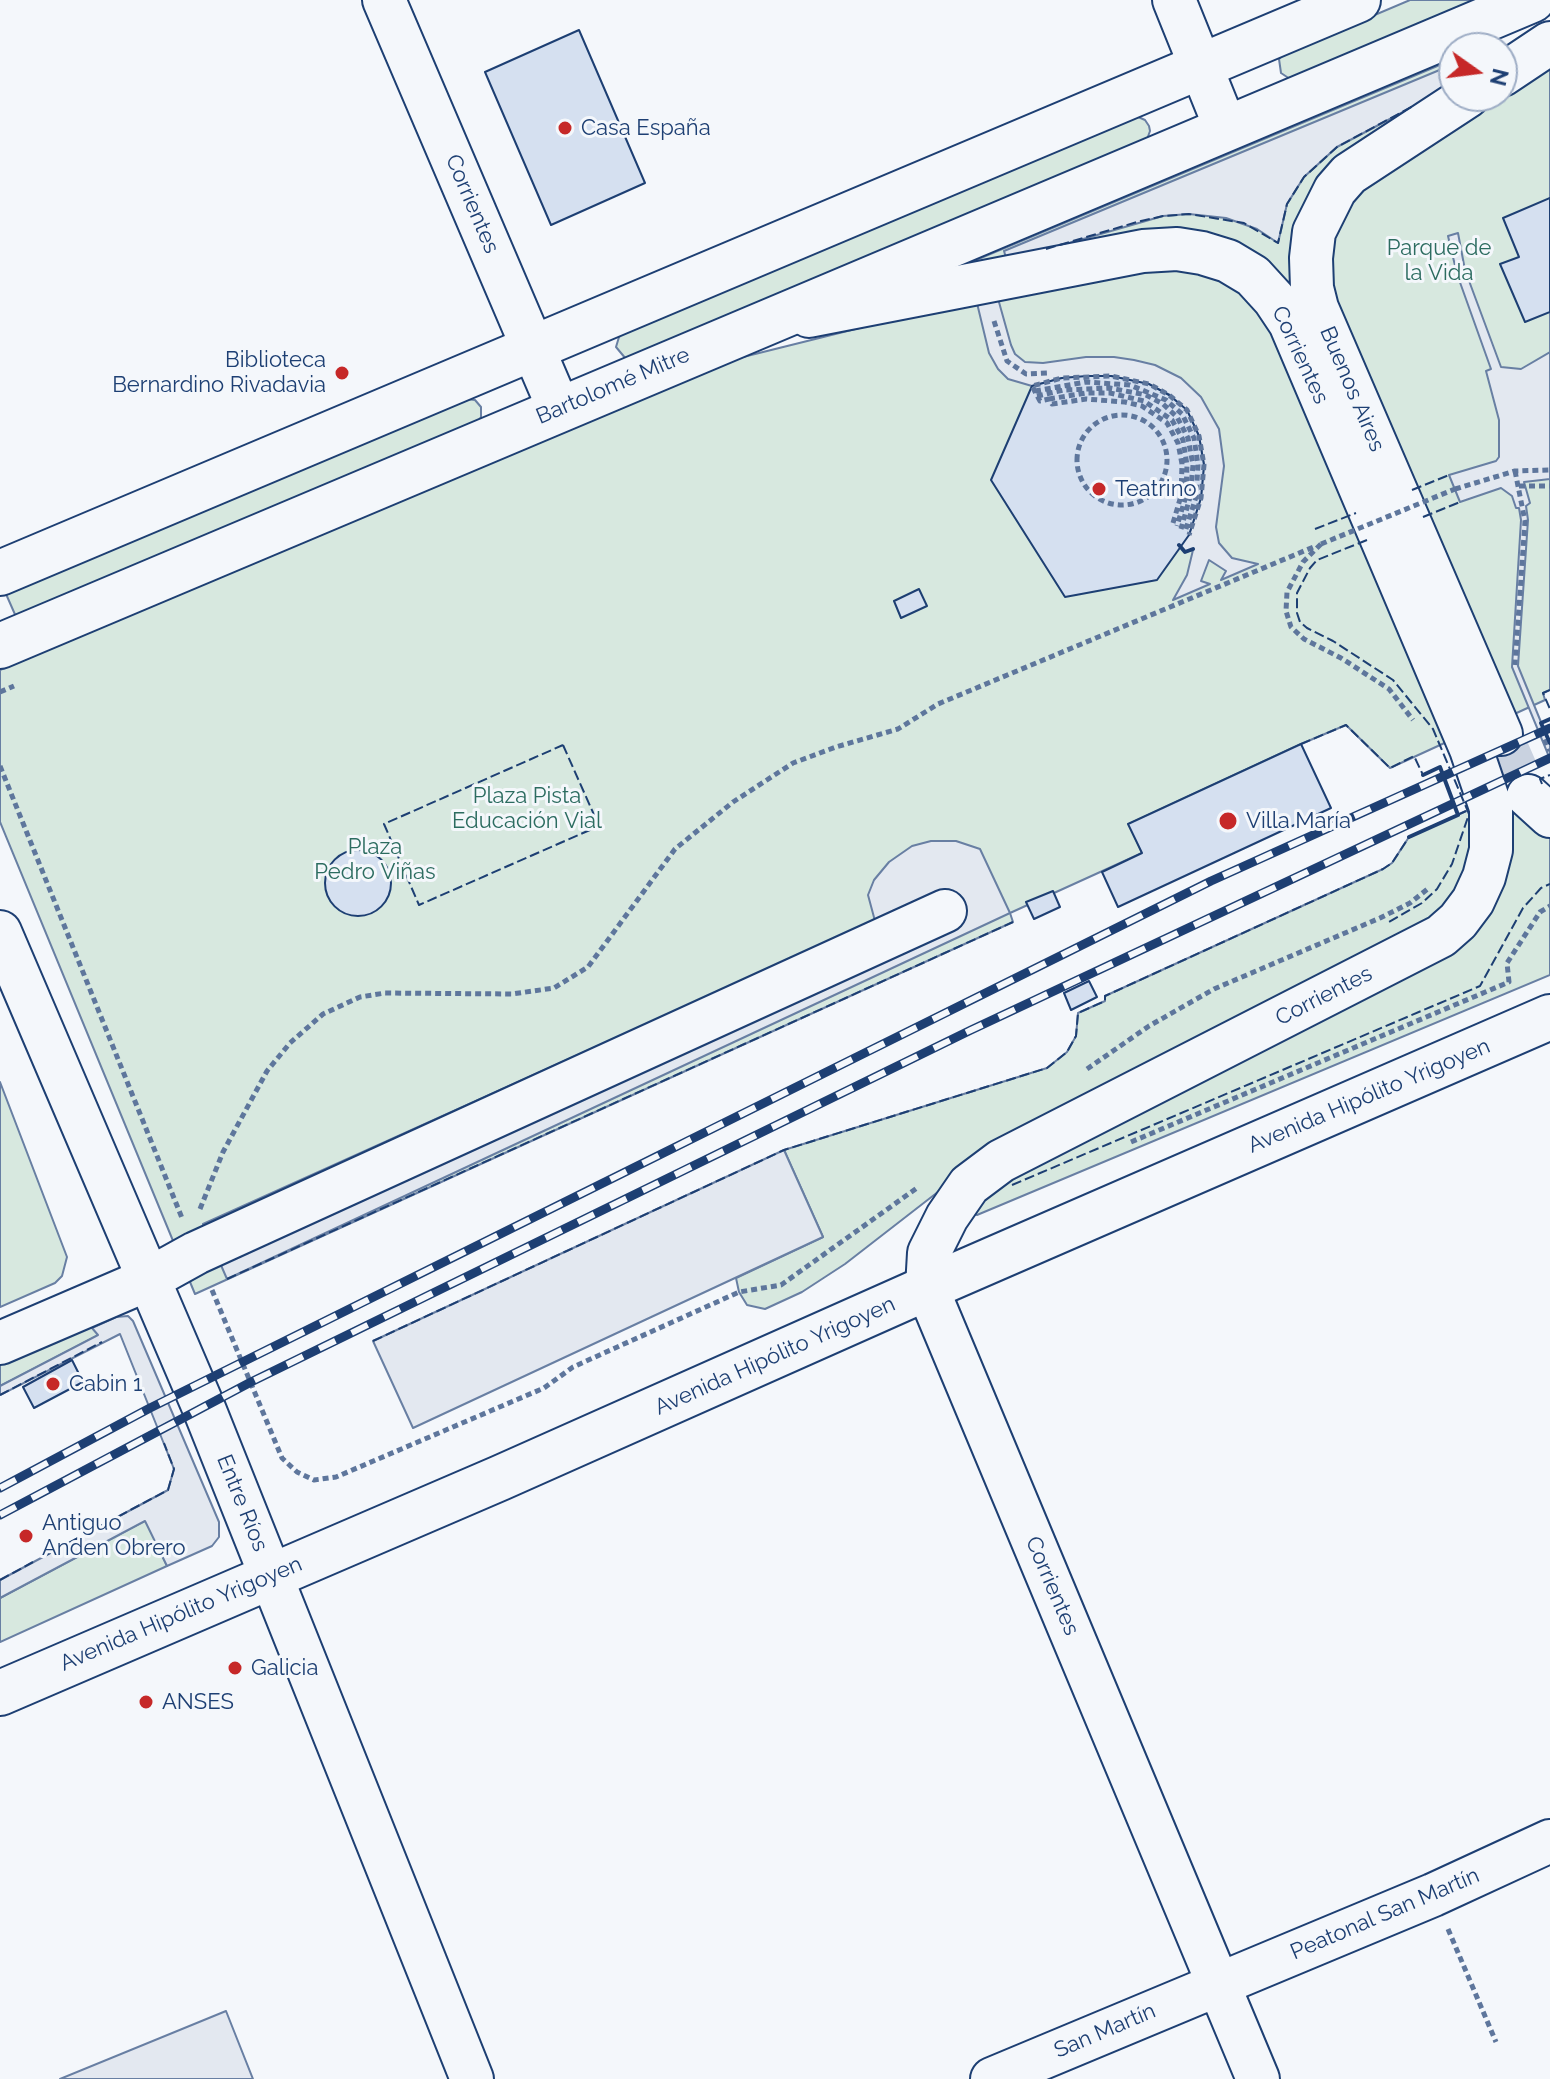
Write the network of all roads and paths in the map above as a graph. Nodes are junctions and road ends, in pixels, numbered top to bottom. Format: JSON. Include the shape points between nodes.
{"nodes":[{"id":1,"x":384,"y":0,"type":"edge"},
{"id":2,"x":1174,"y":0,"type":"edge"},
{"id":3,"x":1358,"y":0,"type":"edge"},
{"id":4,"x":1532,"y":0,"type":"edge"},
{"id":5,"x":1550,"y":43,"type":"edge"},
{"id":6,"x":1518,"y":64,"type":"edge"},
{"id":7,"x":1201,"y":66,"type":"junction"},
{"id":8,"x":1444,"y":112,"type":"edge"},
{"id":9,"x":1226,"y":129,"type":"junction"},
{"id":10,"x":985,"y":281,"type":"junction"},
{"id":11,"x":753,"y":327,"type":"junction"},
{"id":12,"x":534,"y":349,"type":"junction"},
{"id":13,"x":1047,"y":373,"type":"dead end"},
{"id":14,"x":1036,"y":393,"type":"junction"},
{"id":15,"x":559,"y":409,"type":"junction"},
{"id":16,"x":1550,"y":470,"type":"edge"},
{"id":17,"x":1515,"y":471,"type":"junction"},
{"id":18,"x":1162,"y":479,"type":"joint"},
{"id":19,"x":1519,"y":486,"type":"junction"},
{"id":20,"x":1550,"y":486,"type":"edge"},
{"id":21,"x":1181,"y":529,"type":"junction"},
{"id":22,"x":1321,"y":544,"type":"junction"},
{"id":23,"x":0,"y":573,"type":"edge"},
{"id":24,"x":8,"y":666,"type":"edge"},
{"id":25,"x":1515,"y":666,"type":"dead end"},
{"id":26,"x":0,"y":692,"type":"edge"},
{"id":27,"x":1416,"y":724,"type":"dead end"},
{"id":28,"x":1520,"y":729,"type":"joint"},
{"id":29,"x":1550,"y":751,"type":"edge"},
{"id":30,"x":0,"y":766,"type":"edge"},
{"id":31,"x":1433,"y":884,"type":"dead end"},
{"id":32,"x":1550,"y":906,"type":"edge"},
{"id":33,"x":945,"y":911,"type":"dead end"},
{"id":34,"x":0,"y":932,"type":"edge"},
{"id":35,"x":1550,"y":1017,"type":"edge"},
{"id":36,"x":1085,"y":1070,"type":"dead end"},
{"id":37,"x":1129,"y":1144,"type":"dead end"},
{"id":38,"x":921,"y":1185,"type":"dead end"},
{"id":39,"x":193,"y":1245,"type":"junction"},
{"id":40,"x":149,"y":1279,"type":"junction"},
{"id":41,"x":927,"y":1288,"type":"junction"},
{"id":42,"x":0,"y":1343,"type":"edge"},
{"id":43,"x":271,"y":1575,"type":"junction"},
{"id":44,"x":0,"y":1693,"type":"edge"},
{"id":45,"x":1550,"y":1841,"type":"edge"},
{"id":46,"x":1433,"y":1895,"type":"junction"},
{"id":47,"x":1218,"y":1983,"type":"junction"},
{"id":48,"x":1496,"y":2042,"type":"dead end"},
{"id":49,"x":472,"y":2079,"type":"edge"},
{"id":50,"x":992,"y":2079,"type":"edge"},
{"id":51,"x":1258,"y":2079,"type":"edge"}],
"edges":[{"from":1,"to":12,"type":"street","name":"Corrientes"},
{"from":2,"to":7,"type":"street"},
{"from":3,"to":7,"type":"main road"},
{"from":4,"to":9,"type":"main road","name":"Bartolomé Mitre"},
{"from":5,"to":6,"type":"street"},
{"from":7,"to":9,"type":"street"},
{"from":7,"to":12,"type":"main road"},
{"from":8,"to":28,"type":"street","name":"Buenos Aires","via":[[1349,174],[1335,190],[1314,232],[1312,288],[1317,308]]},
{"from":9,"to":11,"type":"main road","name":"Bartolomé Mitre"},
{"from":10,"to":11,"type":"street","name":"Corrientes"},
{"from":10,"to":13,"type":"path","via":[[1007,361],[1026,374]]},
{"from":10,"to":41,"type":"street","name":"Corrientes","via":[[1177,249],[1228,261],[1253,276],[1290,323],[1471,749],[1493,826],[1484,877],[1473,901],[1441,936],[1031,1144],[969,1185],[929,1253]]},
{"from":11,"to":15,"type":"main road","name":"Bartolomé Mitre"},
{"from":12,"to":15,"type":"street","name":"Corrientes"},
{"from":12,"to":23,"type":"main road"},
{"from":14,"to":21,"type":"path","via":[[1040,401],[1049,399],[1052,404],[1086,399],[1125,402],[1167,423],[1182,464]]},
{"from":14,"to":21,"type":"path","via":[[1110,388],[1146,395],[1177,417],[1193,465]]},
{"from":14,"to":21,"type":"path","via":[[1032,386],[1062,378],[1111,376],[1149,384],[1187,410],[1204,465],[1201,498]]},
{"from":15,"to":24,"type":"main road","name":"Bartolomé Mitre"},
{"from":16,"to":17,"type":"path"},
{"from":17,"to":19,"type":"path"},
{"from":17,"to":22,"type":"path","bridge":true,"via":[[1455,489]]},
{"from":18,"to":18,"type":"path","via":[[1136,503],[1101,500],[1078,472],[1083,437],[1113,416],[1143,421],[1163,443],[1167,465]]},
{"from":19,"to":20,"type":"path"},
{"from":19,"to":25,"type":"path","via":[[1525,521]]},
{"from":22,"to":27,"type":"path","via":[[1303,562],[1287,592],[1291,627],[1389,689]]},
{"from":22,"to":39,"type":"path","via":[[938,704],[898,729],[793,763],[675,849],[588,967],[554,988],[512,994],[385,993],[360,997],[323,1014],[290,1043],[253,1094],[223,1152]]},
{"from":24,"to":26,"type":"path"},
{"from":28,"to":29,"type":"path"},
{"from":30,"to":39,"type":"path"},
{"from":31,"to":36,"type":"path","via":[[1380,918],[1214,989]]},
{"from":32,"to":37,"type":"path","via":[[1540,912],[1507,963],[1509,982]]},
{"from":33,"to":39,"type":"street"},
{"from":34,"to":40,"type":"street","name":"Entre Ríos"},
{"from":35,"to":41,"type":"main road","name":"Avenida Hipólito Yrigoyen"},
{"from":38,"to":39,"type":"path","via":[[781,1285],[739,1292],[573,1367],[544,1388],[336,1477],[314,1480],[282,1458]]},
{"from":39,"to":40,"type":"street"},
{"from":40,"to":42,"type":"street"},
{"from":40,"to":43,"type":"street","name":"Entre Ríos"},
{"from":41,"to":43,"type":"main road","name":"Avenida Hipólito Yrigoyen"},
{"from":41,"to":47,"type":"street","name":"Corrientes"},
{"from":43,"to":44,"type":"main road","name":"Avenida Hipólito Yrigoyen"},
{"from":43,"to":49,"type":"street","name":"Entre Ríos"},
{"from":45,"to":46,"type":"street","name":"Peatonal San Martín"},
{"from":46,"to":47,"type":"street","name":"Peatonal San Martín"},
{"from":46,"to":48,"type":"path"},
{"from":47,"to":50,"type":"street","name":"San Martín"},
{"from":47,"to":51,"type":"street","name":"Corrientes"}]}
